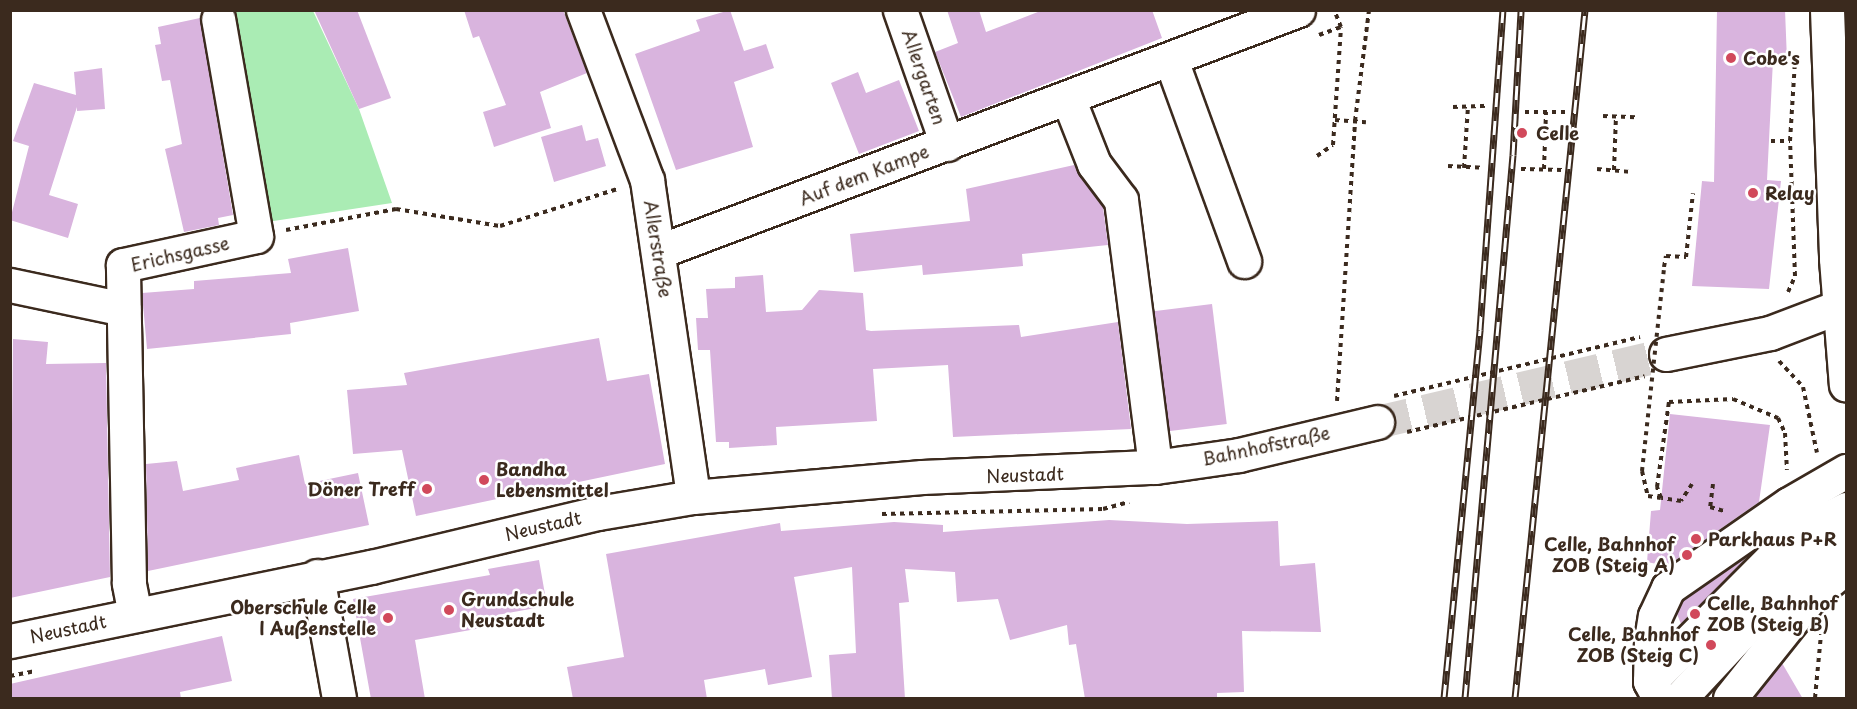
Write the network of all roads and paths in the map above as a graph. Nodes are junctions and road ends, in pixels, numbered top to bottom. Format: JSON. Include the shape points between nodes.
{"nodes":[{"id":1,"x":583,"y":10,"type":"edge"},
{"id":2,"x":900,"y":10,"type":"edge"},
{"id":3,"x":1298,"y":10,"type":"edge"},
{"id":4,"x":1334,"y":10,"type":"edge"},
{"id":5,"x":1369,"y":10,"type":"edge"},
{"id":6,"x":1827,"y":10,"type":"edge"},
{"id":7,"x":218,"y":19,"type":"dead end"},
{"id":8,"x":1795,"y":58,"type":"dead end"},
{"id":9,"x":1171,"y":60,"type":"junction"},
{"id":10,"x":1068,"y":99,"type":"junction"},
{"id":11,"x":1468,"y":106,"type":"junction"},
{"id":12,"x":1489,"y":106,"type":"dead end"},
{"id":13,"x":1453,"y":107,"type":"dead end"},
{"id":14,"x":1525,"y":112,"type":"dead end"},
{"id":15,"x":1546,"y":112,"type":"junction"},
{"id":16,"x":1568,"y":112,"type":"dead end"},
{"id":17,"x":1603,"y":116,"type":"dead end"},
{"id":18,"x":1616,"y":116,"type":"junction"},
{"id":19,"x":1636,"y":117,"type":"dead end"},
{"id":20,"x":1335,"y":120,"type":"junction"},
{"id":21,"x":1355,"y":121,"type":"junction"},
{"id":22,"x":1366,"y":122,"type":"dead end"},
{"id":23,"x":1771,"y":141,"type":"dead end"},
{"id":24,"x":1790,"y":141,"type":"junction"},
{"id":25,"x":947,"y":144,"type":"junction"},
{"id":26,"x":1317,"y":156,"type":"dead end"},
{"id":27,"x":1448,"y":166,"type":"dead end"},
{"id":28,"x":1464,"y":168,"type":"junction"},
{"id":29,"x":1483,"y":168,"type":"dead end"},
{"id":30,"x":1521,"y":169,"type":"dead end"},
{"id":31,"x":1544,"y":169,"type":"junction"},
{"id":32,"x":1597,"y":169,"type":"dead end"},
{"id":33,"x":1562,"y":170,"type":"dead end"},
{"id":34,"x":1614,"y":170,"type":"junction"},
{"id":35,"x":1630,"y":172,"type":"dead end"},
{"id":36,"x":647,"y":180,"type":"junction"},
{"id":37,"x":1693,"y":193,"type":"dead end"},
{"id":38,"x":256,"y":236,"type":"junction"},
{"id":39,"x":660,"y":252,"type":"junction"},
{"id":40,"x":1244,"y":261,"type":"dead end"},
{"id":41,"x":10,"y":285,"type":"edge"},
{"id":42,"x":1784,"y":299,"type":"dead end"},
{"id":43,"x":1843,"y":306,"type":"edge"},
{"id":44,"x":124,"y":309,"type":"junction"},
{"id":45,"x":1664,"y":352,"type":"junction"},
{"id":46,"x":1771,"y":363,"type":"dead end"},
{"id":47,"x":1780,"y":365,"type":"dead end"},
{"id":48,"x":1846,"y":385,"type":"edge"},
{"id":49,"x":1335,"y":388,"type":"dead end"},
{"id":50,"x":1387,"y":418,"type":"junction"},
{"id":51,"x":1155,"y":467,"type":"junction"},
{"id":52,"x":1846,"y":471,"type":"edge"},
{"id":53,"x":1692,"y":484,"type":"dead end"},
{"id":54,"x":1713,"y":484,"type":"dead end"},
{"id":55,"x":693,"y":497,"type":"junction"},
{"id":56,"x":1661,"y":498,"type":"junction"},
{"id":57,"x":1135,"y":500,"type":"dead end"},
{"id":58,"x":1788,"y":504,"type":"junction"},
{"id":59,"x":1846,"y":509,"type":"edge"},
{"id":60,"x":1731,"y":513,"type":"dead end"},
{"id":61,"x":876,"y":514,"type":"dead end"},
{"id":62,"x":1846,"y":537,"type":"edge"},
{"id":63,"x":1846,"y":567,"type":"edge"},
{"id":64,"x":317,"y":576,"type":"junction"},
{"id":65,"x":135,"y":615,"type":"junction"},
{"id":66,"x":10,"y":641,"type":"edge"},
{"id":67,"x":44,"y":669,"type":"dead end"},
{"id":68,"x":10,"y":676,"type":"edge"},
{"id":69,"x":1655,"y":690,"type":"edge"},
{"id":70,"x":339,"y":699,"type":"edge"},
{"id":71,"x":1680,"y":699,"type":"edge"},
{"id":72,"x":1731,"y":699,"type":"edge"}],
"edges":[{"from":1,"to":36,"type":"street","name":"Allerstraße"},
{"from":2,"to":25,"type":"street","name":"Allergarten"},
{"from":3,"to":9,"type":"street","name":"Auf dem Kampe"},
{"from":4,"to":20,"type":"path","via":[[1341,27]]},
{"from":5,"to":21,"type":"path"},
{"from":6,"to":43,"type":"street"},
{"from":7,"to":38,"type":"street"},
{"from":8,"to":24,"type":"path"},
{"from":9,"to":10,"type":"street","name":"Auf dem Kampe"},
{"from":9,"to":40,"type":"street"},
{"from":10,"to":25,"type":"street","name":"Auf dem Kampe"},
{"from":10,"to":51,"type":"street","via":[[1094,164],[1121,200]]},
{"from":11,"to":12,"type":"path"},
{"from":11,"to":13,"type":"path"},
{"from":11,"to":28,"type":"path"},
{"from":14,"to":15,"type":"path"},
{"from":15,"to":16,"type":"path"},
{"from":15,"to":31,"type":"path"},
{"from":17,"to":18,"type":"path"},
{"from":18,"to":19,"type":"path"},
{"from":18,"to":34,"type":"path"},
{"from":20,"to":21,"type":"path"},
{"from":20,"to":26,"type":"path","via":[[1333,145]]},
{"from":21,"to":22,"type":"path"},
{"from":21,"to":49,"type":"path"},
{"from":23,"to":24,"type":"path"},
{"from":24,"to":42,"type":"path","via":[[1795,276]]},
{"from":25,"to":39,"type":"street","name":"Auf dem Kampe"},
{"from":27,"to":28,"type":"path"},
{"from":28,"to":29,"type":"path"},
{"from":30,"to":31,"type":"path"},
{"from":31,"to":33,"type":"path"},
{"from":32,"to":34,"type":"path"},
{"from":34,"to":35,"type":"path"},
{"from":36,"to":38,"type":"path","via":[[500,226],[396,209]]},
{"from":36,"to":39,"type":"street","name":"Allerstraße"},
{"from":37,"to":56,"type":"path","bridge":true,"via":[[1686,257],[1666,256],[1642,471],[1648,496]]},
{"from":38,"to":44,"type":"street","name":"Erichsgasse","via":[[123,265]]},
{"from":39,"to":55,"type":"street","name":"Allerstraße"},
{"from":41,"to":44,"type":"street"},
{"from":43,"to":45,"type":"street","via":[[1770,333]]},
{"from":43,"to":48,"type":"street"},
{"from":44,"to":65,"type":"street","name":"Erichsgasse","via":[[129,583]]},
{"from":45,"to":50,"type":"path"},
{"from":45,"to":50,"type":"path"},
{"from":46,"to":47,"type":"path"},
{"from":50,"to":51,"type":"street","name":"Bahnhofstraße","via":[[1239,455]]},
{"from":51,"to":55,"type":"street","name":"Neustadt","via":[[922,477]]},
{"from":52,"to":58,"type":"street"},
{"from":53,"to":56,"type":"path","via":[[1681,501]]},
{"from":54,"to":60,"type":"path","via":[[1710,507]]},
{"from":55,"to":64,"type":"street","name":"Neustadt","via":[[598,513]]},
{"from":56,"to":58,"type":"path","via":[[1657,487],[1669,402],[1733,399],[1778,418],[1785,432]]},
{"from":57,"to":61,"type":"path","via":[[1103,509]]},
{"from":58,"to":69,"type":"street","via":[[1668,588],[1655,616]]},
{"from":59,"to":69,"type":"street","via":[[1796,534]]},
{"from":62,"to":71,"type":"street","via":[[1805,564]]},
{"from":63,"to":72,"type":"street","via":[[1813,594]]},
{"from":64,"to":65,"type":"street","name":"Neustadt"},
{"from":64,"to":70,"type":"street"},
{"from":65,"to":66,"type":"street","name":"Neustadt"},
{"from":67,"to":68,"type":"path"}]}
